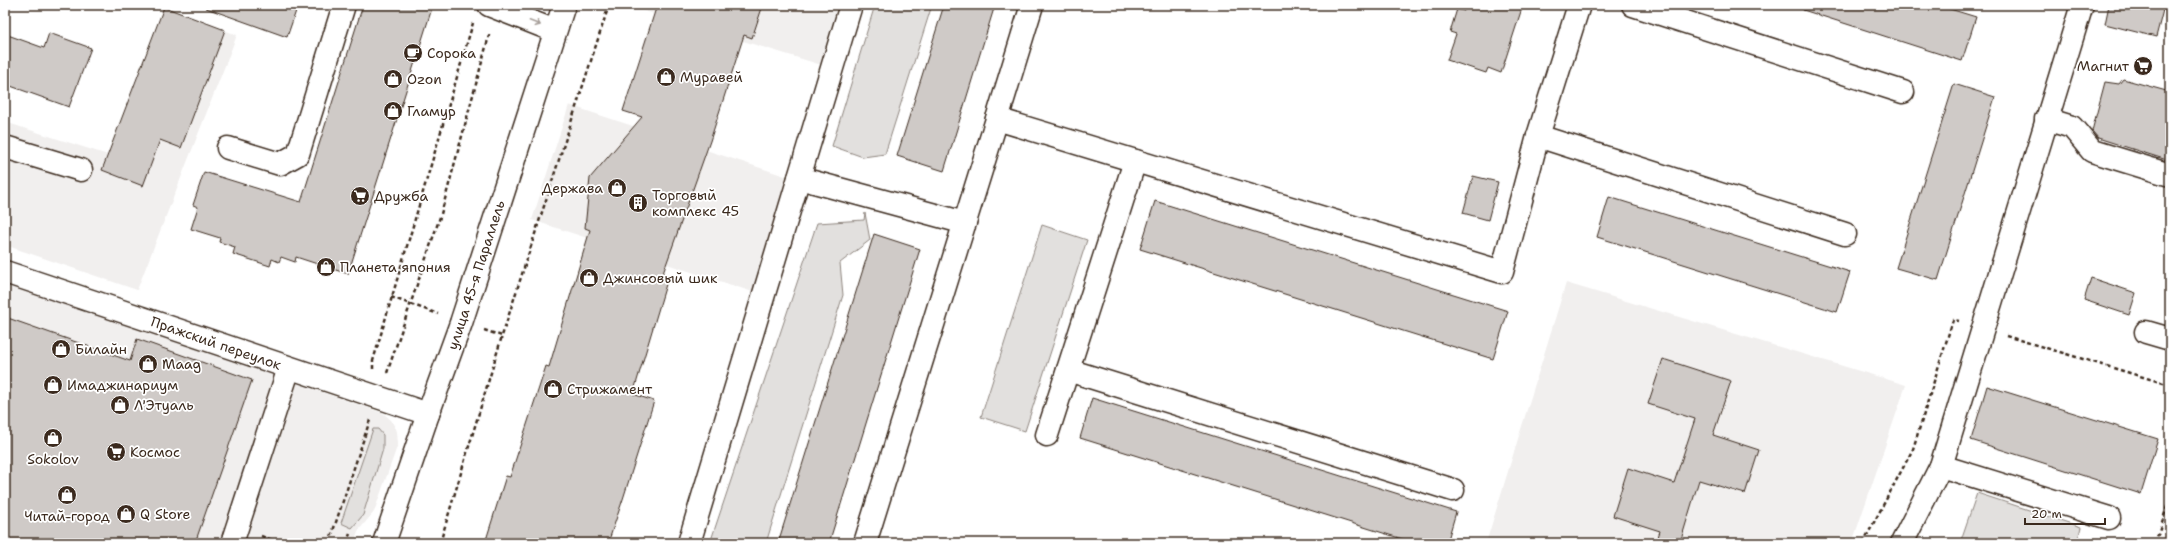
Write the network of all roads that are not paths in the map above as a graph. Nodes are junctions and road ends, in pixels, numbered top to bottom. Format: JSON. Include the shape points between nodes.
{"nodes":[{"id":1,"x":344,"y":5,"type":"edge"},
{"id":2,"x":564,"y":5,"type":"edge"},
{"id":3,"x":851,"y":5,"type":"edge"},
{"id":4,"x":1032,"y":5,"type":"edge"},
{"id":5,"x":1579,"y":5,"type":"edge"},
{"id":6,"x":1633,"y":5,"type":"edge"},
{"id":7,"x":2082,"y":5,"type":"edge"},
{"id":8,"x":484,"y":10,"type":"edge"},
{"id":9,"x":555,"y":31,"type":"junction"},
{"id":10,"x":1903,"y":92,"type":"dead end"},
{"id":11,"x":997,"y":119,"type":"junction"},
{"id":12,"x":2046,"y":119,"type":"junction"},
{"id":13,"x":1538,"y":136,"type":"junction"},
{"id":14,"x":5,"y":147,"type":"edge"},
{"id":15,"x":228,"y":148,"type":"dead end"},
{"id":16,"x":1135,"y":161,"type":"junction"},
{"id":17,"x":81,"y":170,"type":"dead end"},
{"id":18,"x":2170,"y":175,"type":"edge"},
{"id":19,"x":799,"y":178,"type":"junction"},
{"id":20,"x":965,"y":223,"type":"junction"},
{"id":21,"x":1845,"y":234,"type":"dead end"},
{"id":22,"x":5,"y":272,"type":"edge"},
{"id":23,"x":2146,"y":332,"type":"dead end"},
{"id":24,"x":2170,"y":339,"type":"edge"},
{"id":25,"x":289,"y":368,"type":"junction"},
{"id":26,"x":1068,"y":370,"type":"junction"},
{"id":27,"x":428,"y":414,"type":"junction"},
{"id":28,"x":1047,"y":435,"type":"dead end"},
{"id":29,"x":1941,"y":466,"type":"junction"},
{"id":30,"x":1454,"y":490,"type":"dead end"},
{"id":31,"x":2109,"y":518,"type":"dead end"},
{"id":32,"x":232,"y":543,"type":"edge"},
{"id":33,"x":384,"y":543,"type":"edge"},
{"id":34,"x":690,"y":543,"type":"edge"},
{"id":35,"x":865,"y":543,"type":"edge"},
{"id":36,"x":1902,"y":543,"type":"edge"}],
"edges":[{"from":1,"to":15,"type":"street","via":[[298,154],[280,164]]},
{"from":2,"to":9,"type":"street","name":"улица 45-я Параллель"},
{"from":3,"to":19,"type":"street"},
{"from":4,"to":11,"type":"street"},
{"from":5,"to":13,"type":"street"},
{"from":6,"to":10,"type":"street"},
{"from":7,"to":12,"type":"street"},
{"from":8,"to":9,"type":"street","one_way":true},
{"from":9,"to":27,"type":"street","name":"улица 45-я Параллель","via":[[461,322]]},
{"from":11,"to":16,"type":"street"},
{"from":11,"to":20,"type":"street"},
{"from":12,"to":18,"type":"street","via":[[2072,128],[2092,151]]},
{"from":12,"to":29,"type":"street"},
{"from":13,"to":16,"type":"street","via":[[1502,272]]},
{"from":13,"to":21,"type":"street"},
{"from":14,"to":17,"type":"street"},
{"from":16,"to":26,"type":"street"},
{"from":19,"to":20,"type":"street"},
{"from":19,"to":34,"type":"street"},
{"from":20,"to":35,"type":"street"},
{"from":22,"to":25,"type":"street","name":"Пражский переулок"},
{"from":23,"to":24,"type":"street"},
{"from":25,"to":27,"type":"street","name":"Пражский переулок"},
{"from":25,"to":32,"type":"street"},
{"from":26,"to":28,"type":"street"},
{"from":26,"to":30,"type":"street"},
{"from":27,"to":33,"type":"street","name":"улица 45-я Параллель"},
{"from":29,"to":31,"type":"street"},
{"from":29,"to":36,"type":"street"}]}
